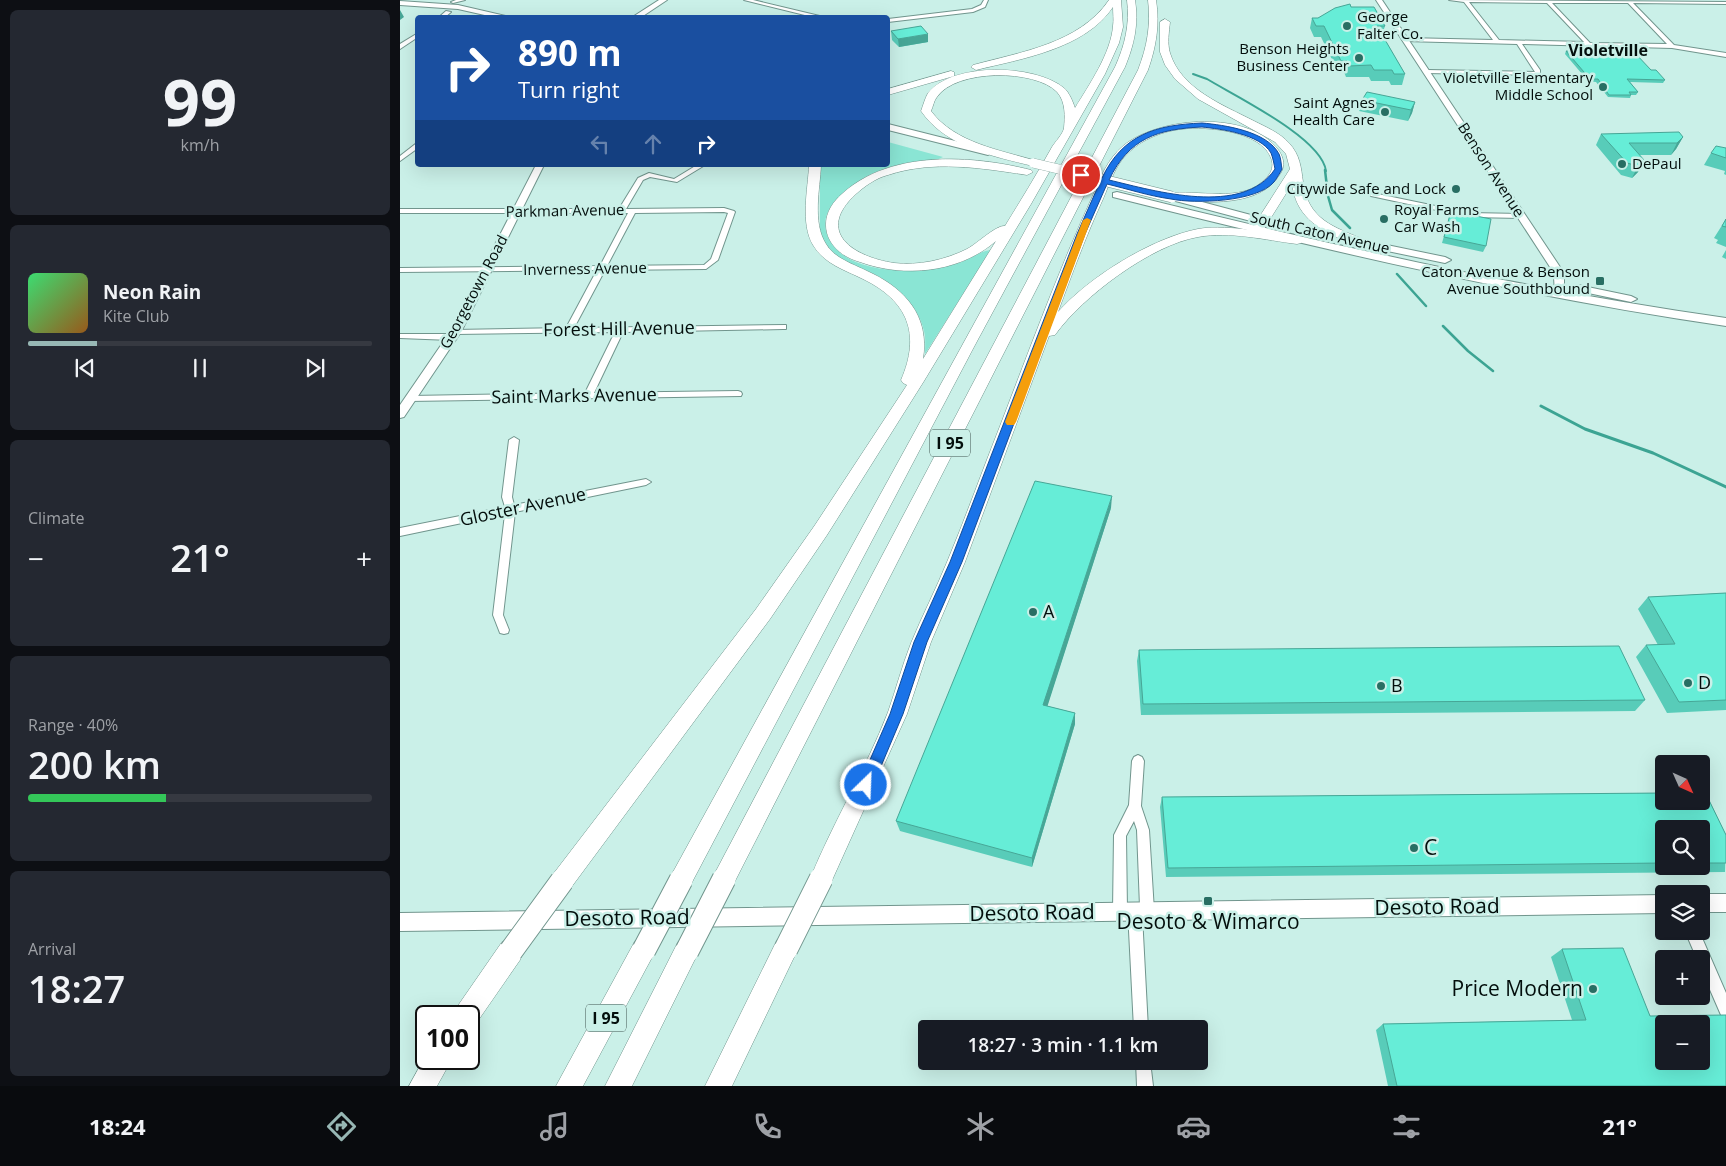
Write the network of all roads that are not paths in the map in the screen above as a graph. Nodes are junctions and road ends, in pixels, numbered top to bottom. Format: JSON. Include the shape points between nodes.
{"nodes":[{"id":1,"x":664,"y":0,"type":"edge"},
{"id":2,"x":746,"y":0,"type":"edge"},
{"id":3,"x":986,"y":0,"type":"edge"},
{"id":4,"x":1112,"y":0,"type":"edge"},
{"id":5,"x":1118,"y":0,"type":"edge"},
{"id":6,"x":1131,"y":0,"type":"edge"},
{"id":7,"x":1152,"y":0,"type":"edge"},
{"id":8,"x":1161,"y":0,"type":"edge"},
{"id":9,"x":1379,"y":0,"type":"edge"},
{"id":10,"x":1451,"y":0,"type":"edge"},
{"id":11,"x":1465,"y":0,"type":"edge"},
{"id":12,"x":1548,"y":1,"type":"edge"},
{"id":13,"x":457,"y":2,"type":"edge"},
{"id":14,"x":1628,"y":2,"type":"edge"},
{"id":15,"x":1695,"y":2,"type":"edge"},
{"id":16,"x":400,"y":3,"type":"edge"},
{"id":17,"x":1726,"y":3,"type":"edge"},
{"id":18,"x":400,"y":8,"type":"edge"},
{"id":19,"x":448,"y":12,"type":"junction"},
{"id":20,"x":444,"y":15,"type":"edge"},
{"id":21,"x":465,"y":15,"type":"edge"},
{"id":22,"x":500,"y":15,"type":"edge"},
{"id":23,"x":638,"y":15,"type":"edge"},
{"id":24,"x":813,"y":15,"type":"edge"},
{"id":25,"x":890,"y":21,"type":"edge"},
{"id":26,"x":415,"y":36,"type":"edge"},
{"id":27,"x":1406,"y":40,"type":"junction"},
{"id":28,"x":1497,"y":42,"type":"junction"},
{"id":29,"x":1518,"y":42,"type":"junction"},
{"id":30,"x":1588,"y":44,"type":"junction"},
{"id":31,"x":1672,"y":46,"type":"junction"},
{"id":32,"x":400,"y":47,"type":"edge"},
{"id":33,"x":1726,"y":54,"type":"edge"},
{"id":34,"x":1427,"y":72,"type":"junction"},
{"id":35,"x":890,"y":91,"type":"edge"},
{"id":36,"x":890,"y":128,"type":"edge"},
{"id":37,"x":1065,"y":135,"type":"junction"},
{"id":38,"x":890,"y":136,"type":"edge"},
{"id":39,"x":415,"y":146,"type":"edge"},
{"id":40,"x":415,"y":157,"type":"edge"},
{"id":41,"x":401,"y":158,"type":"edge"},
{"id":42,"x":539,"y":167,"type":"edge"},
{"id":43,"x":699,"y":167,"type":"edge"},
{"id":44,"x":815,"y":167,"type":"edge"},
{"id":45,"x":1030,"y":168,"type":"junction"},
{"id":46,"x":1296,"y":168,"type":"junction"},
{"id":47,"x":1373,"y":196,"type":"dead end"},
{"id":48,"x":1172,"y":198,"type":"junction"},
{"id":49,"x":1025,"y":204,"type":"junction"},
{"id":50,"x":400,"y":211,"type":"edge"},
{"id":51,"x":621,"y":211,"type":"junction"},
{"id":52,"x":633,"y":211,"type":"junction"},
{"id":53,"x":516,"y":212,"type":"junction"},
{"id":54,"x":1522,"y":216,"type":"junction"},
{"id":55,"x":1260,"y":226,"type":"junction"},
{"id":56,"x":1297,"y":240,"type":"junction"},
{"id":57,"x":1361,"y":243,"type":"junction"},
{"id":58,"x":710,"y":266,"type":"joint"},
{"id":59,"x":602,"y":268,"type":"junction"},
{"id":60,"x":400,"y":270,"type":"edge"},
{"id":61,"x":488,"y":270,"type":"junction"},
{"id":62,"x":1560,"y":289,"type":"junction"},
{"id":63,"x":1726,"y":318,"type":"edge"},
{"id":64,"x":1726,"y":322,"type":"edge"},
{"id":65,"x":783,"y":327,"type":"dead end"},
{"id":66,"x":569,"y":330,"type":"junction"},
{"id":67,"x":620,"y":330,"type":"junction"},
{"id":68,"x":453,"y":335,"type":"junction"},
{"id":69,"x":400,"y":336,"type":"edge"},
{"id":70,"x":1027,"y":380,"type":"junction"},
{"id":71,"x":738,"y":394,"type":"dead end"},
{"id":72,"x":588,"y":396,"type":"junction"},
{"id":73,"x":411,"y":399,"type":"junction"},
{"id":74,"x":400,"y":414,"type":"edge"},
{"id":75,"x":514,"y":440,"type":"dead end"},
{"id":76,"x":646,"y":482,"type":"dead end"},
{"id":77,"x":510,"y":510,"type":"junction"},
{"id":78,"x":821,"y":530,"type":"junction"},
{"id":79,"x":400,"y":532,"type":"edge"},
{"id":80,"x":504,"y":630,"type":"dead end"},
{"id":81,"x":1138,"y":761,"type":"dead end"},
{"id":82,"x":1134,"y":806,"type":"junction"},
{"id":83,"x":1710,"y":903,"type":"edge"},
{"id":84,"x":1726,"y":903,"type":"edge"},
{"id":85,"x":1655,"y":904,"type":"edge"},
{"id":86,"x":1134,"y":911,"type":"junction"},
{"id":87,"x":400,"y":922,"type":"edge"},
{"id":88,"x":1696,"y":940,"type":"edge"},
{"id":89,"x":474,"y":1005,"type":"edge"},
{"id":90,"x":1726,"y":1010,"type":"edge"},
{"id":91,"x":1141,"y":1020,"type":"edge"},
{"id":92,"x":432,"y":1070,"type":"edge"},
{"id":93,"x":1144,"y":1070,"type":"edge"},
{"id":94,"x":422,"y":1086,"type":"edge"},
{"id":95,"x":569,"y":1086,"type":"edge"},
{"id":96,"x":618,"y":1086,"type":"edge"},
{"id":97,"x":718,"y":1086,"type":"edge"},
{"id":98,"x":1145,"y":1086,"type":"edge"}],
"edges":[{"from":1,"to":23,"type":"street"},
{"from":2,"to":24,"type":"street"},
{"from":3,"to":25,"type":"street","via":[[983,6],[973,10]]},
{"from":4,"to":35,"type":"highway","via":[[1094,23],[1060,42]]},
{"from":5,"to":37,"type":"highway","via":[[1118,27],[1110,56]]},
{"from":6,"to":95,"type":"highway","number":"I 95","bridge":true,"via":[[1131,36],[1120,67]]},
{"from":7,"to":96,"type":"highway","number":"I 95","bridge":true,"via":[[1153,38],[1143,70]]},
{"from":8,"to":46,"type":"highway","via":[[1165,54],[1171,68],[1211,102],[1278,139],[1291,154]]},
{"from":9,"to":27,"type":"street","name":"Benson Avenue"},
{"from":10,"to":11,"type":"street"},
{"from":11,"to":12,"type":"street"},
{"from":11,"to":28,"type":"street"},
{"from":12,"to":14,"type":"street"},
{"from":12,"to":30,"type":"street"},
{"from":13,"to":16,"type":"main road"},
{"from":13,"to":19,"type":"main road"},
{"from":13,"to":22,"type":"main road"},
{"from":14,"to":15,"type":"street"},
{"from":14,"to":31,"type":"street"},
{"from":15,"to":17,"type":"street"},
{"from":18,"to":19,"type":"main road"},
{"from":19,"to":20,"type":"street"},
{"from":19,"to":21,"type":"main road"},
{"from":26,"to":32,"type":"street"},
{"from":27,"to":28,"type":"street"},
{"from":27,"to":34,"type":"street","name":"Benson Avenue"},
{"from":28,"to":29,"type":"street"},
{"from":29,"to":30,"type":"street"},
{"from":29,"to":34,"type":"street","via":[[1538,74]]},
{"from":30,"to":31,"type":"street"},
{"from":31,"to":33,"type":"street"},
{"from":34,"to":54,"type":"street","name":"Benson Avenue"},
{"from":36,"to":45,"type":"main road","name":"South Caton Avenue"},
{"from":37,"to":45,"type":"highway","via":[[1070,115],[1068,98],[1062,90],[1044,79],[1016,73],[972,75],[944,84],[929,97],[926,110],[939,128]]},
{"from":37,"to":49,"type":"highway"},
{"from":38,"to":45,"type":"main road","name":"South Caton Avenue"},
{"from":39,"to":41,"type":"street"},
{"from":40,"to":41,"type":"street"},
{"from":42,"to":53,"type":"street","name":"Georgetown Road"},
{"from":43,"to":51,"type":"street","via":[[671,181],[644,177],[638,181]]},
{"from":44,"to":78,"type":"highway","via":[[813,221],[818,244],[836,261],[876,279],[901,298],[915,323],[918,340],[917,358],[908,379]]},
{"from":45,"to":48,"type":"main road","name":"South Caton Avenue","bridge":true},
{"from":45,"to":49,"type":"highway","via":[[951,162],[898,169],[854,188],[839,204],[832,223],[836,241],[854,255],[882,265],[919,266],[954,260],[984,246]]},
{"from":45,"to":55,"type":"main road","name":"South Caton Avenue","via":[[1117,195]]},
{"from":46,"to":55,"type":"highway"},
{"from":46,"to":57,"type":"highway","via":[[1298,196],[1307,213],[1324,227]]},
{"from":47,"to":54,"type":"street","via":[[1469,215]]},
{"from":48,"to":55,"type":"main road","name":"South Caton Avenue"},
{"from":48,"to":70,"type":"highway","via":[[1226,198],[1255,191],[1275,176],[1279,169],[1278,161],[1270,147],[1254,136],[1215,126],[1174,126],[1149,134],[1128,146],[1113,163],[1096,199]]},
{"from":49,"to":78,"type":"highway"},
{"from":50,"to":53,"type":"street","name":"Parkman Avenue"},
{"from":51,"to":52,"type":"street","name":"Parkman Avenue"},
{"from":51,"to":53,"type":"street","name":"Parkman Avenue"},
{"from":52,"to":58,"type":"street","name":"Parkman Avenue","via":[[731,211]]},
{"from":52,"to":59,"type":"street"},
{"from":53,"to":61,"type":"street","name":"Georgetown Road"},
{"from":54,"to":62,"type":"street","name":"Benson Avenue","via":[[1555,267]]},
{"from":55,"to":56,"type":"main road","name":"South Caton Avenue"},
{"from":55,"to":57,"type":"main road","name":"South Caton Avenue"},
{"from":56,"to":62,"type":"main road","name":"South Caton Avenue"},
{"from":56,"to":70,"type":"highway","via":[[1212,232],[1188,235],[1160,245],[1101,282],[1071,306],[1050,332]]},
{"from":57,"to":62,"type":"main road","name":"South Caton Avenue"},
{"from":58,"to":59,"type":"street","name":"Inverness Avenue"},
{"from":59,"to":61,"type":"street","name":"Inverness Avenue"},
{"from":59,"to":66,"type":"street"},
{"from":60,"to":61,"type":"street","name":"Inverness Avenue"},
{"from":61,"to":68,"type":"street","name":"Georgetown Road"},
{"from":62,"to":63,"type":"main road","name":"South Caton Avenue"},
{"from":62,"to":64,"type":"main road","name":"South Caton Avenue","via":[[1635,310]]},
{"from":65,"to":67,"type":"street","name":"Forest Hill Avenue"},
{"from":66,"to":67,"type":"street","name":"Forest Hill Avenue"},
{"from":66,"to":68,"type":"street","name":"Forest Hill Avenue"},
{"from":67,"to":72,"type":"street"},
{"from":68,"to":69,"type":"street","name":"Forest Hill Avenue"},
{"from":68,"to":73,"type":"street","name":"Georgetown Road"},
{"from":70,"to":97,"type":"highway","bridge":true,"via":[[921,642],[897,714],[821,879]]},
{"from":71,"to":72,"type":"street","name":"Saint Marks Avenue"},
{"from":72,"to":73,"type":"street","name":"Saint Marks Avenue"},
{"from":73,"to":74,"type":"street","name":"Georgetown Road"},
{"from":75,"to":77,"type":"street","via":[[507,496]]},
{"from":76,"to":77,"type":"street","name":"Gloster Avenue"},
{"from":77,"to":79,"type":"street","name":"Gloster Avenue"},
{"from":77,"to":80,"type":"street","via":[[498,615]]},
{"from":78,"to":89,"type":"highway","bridge":true,"via":[[763,614],[562,881]]},
{"from":81,"to":82,"type":"street"},
{"from":82,"to":86,"type":"street","via":[[1143,830]]},
{"from":82,"to":86,"type":"street","via":[[1120,835]]},
{"from":83,"to":84,"type":"street"},
{"from":85,"to":86,"type":"street","name":"Desoto Road"},
{"from":86,"to":87,"type":"street","name":"Desoto Road"},
{"from":86,"to":91,"type":"street"},
{"from":88,"to":90,"type":"street"},
{"from":92,"to":94,"type":"highway"},
{"from":93,"to":98,"type":"street"}]}
